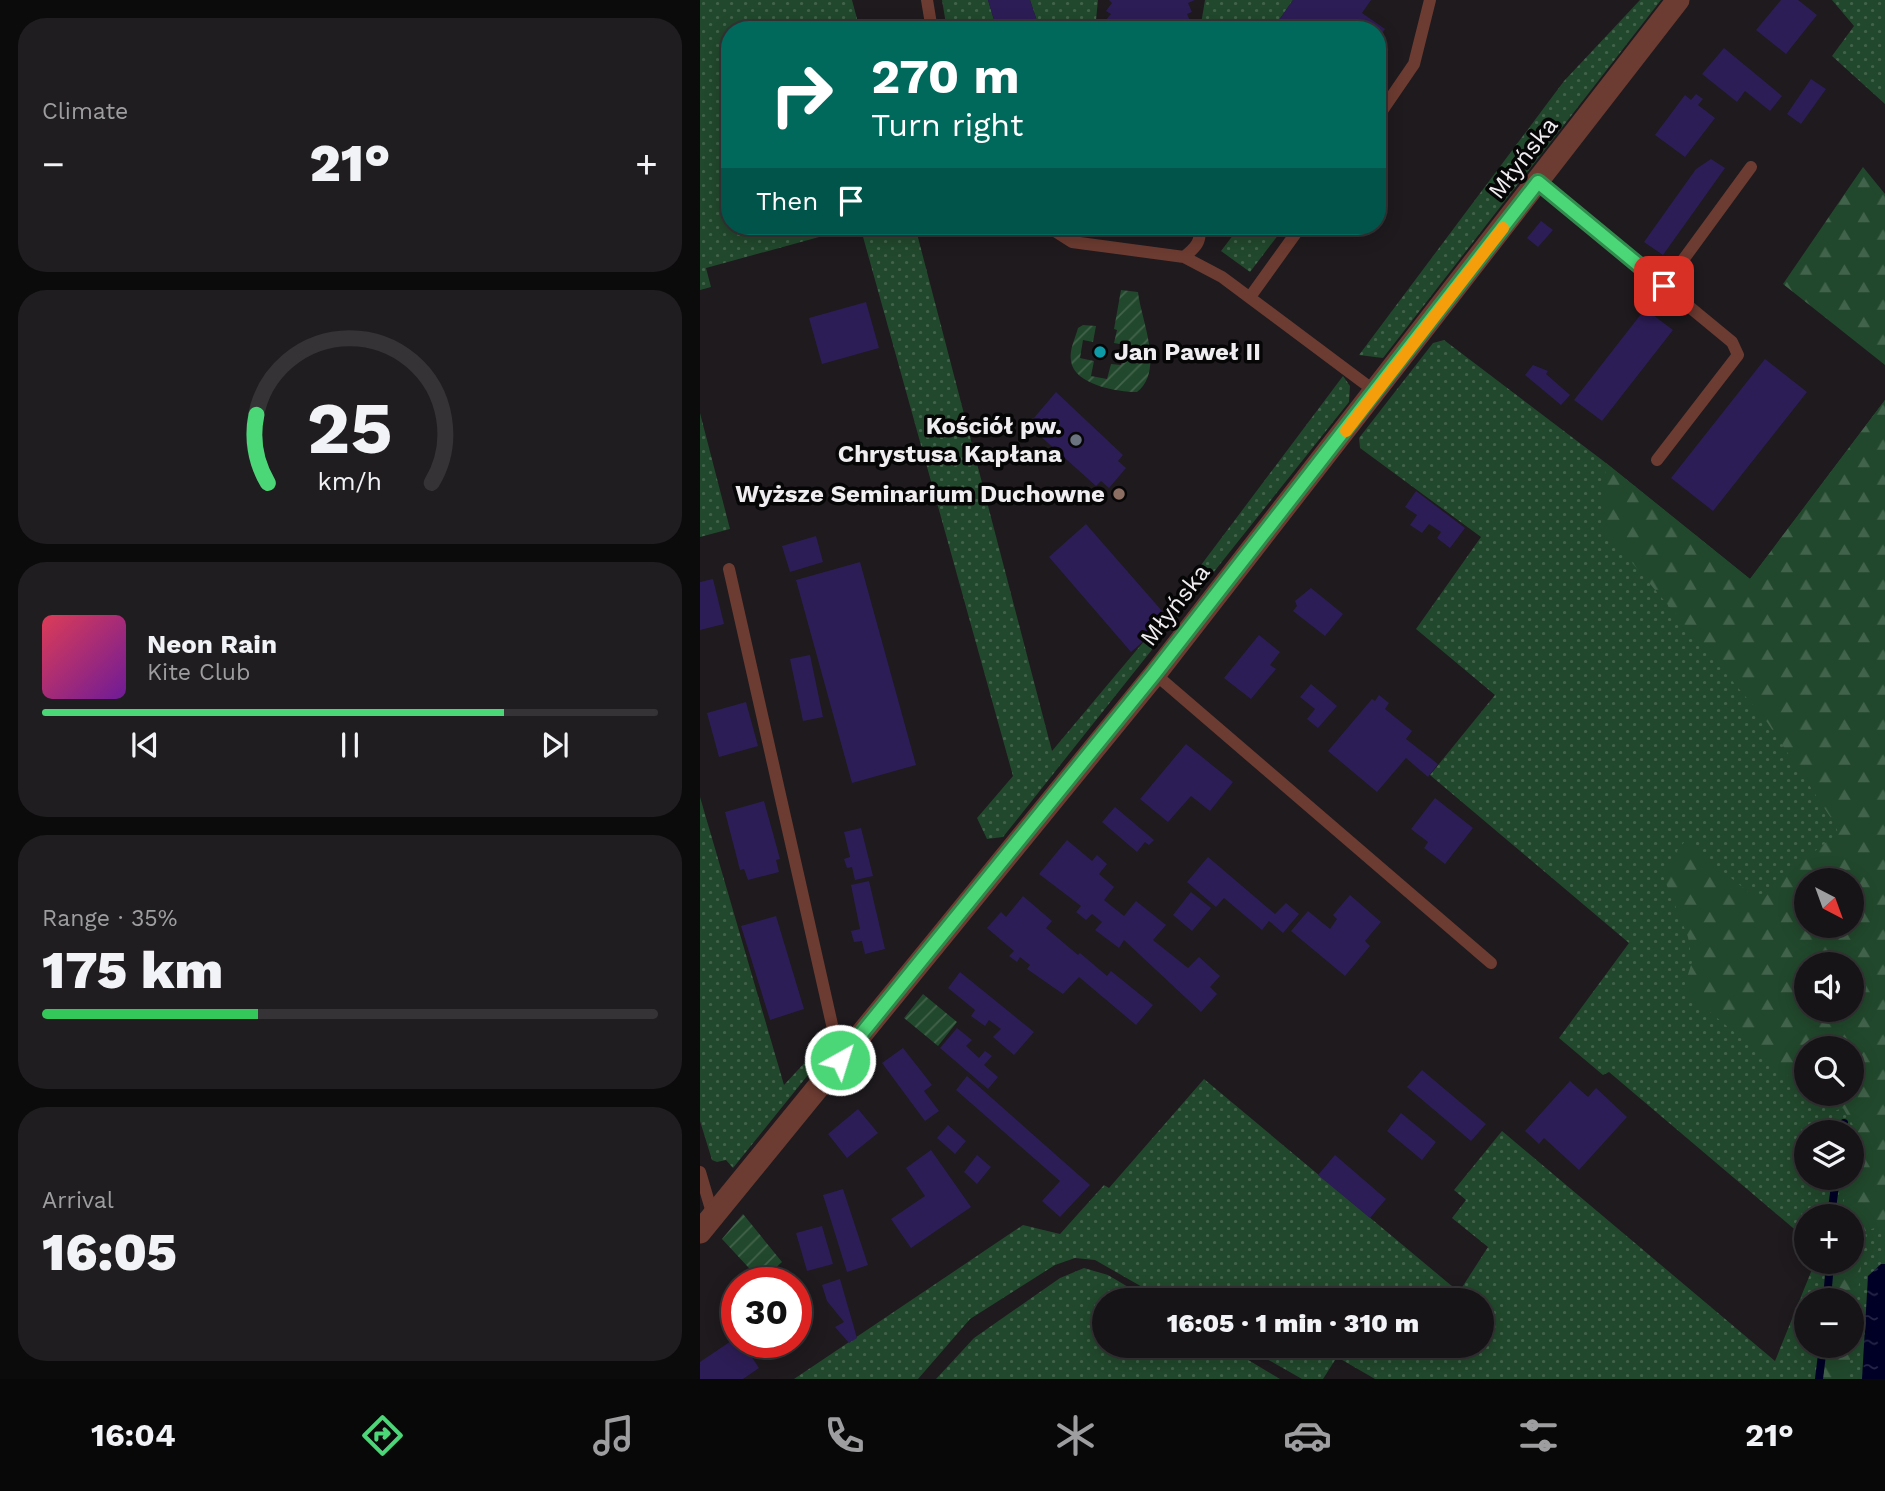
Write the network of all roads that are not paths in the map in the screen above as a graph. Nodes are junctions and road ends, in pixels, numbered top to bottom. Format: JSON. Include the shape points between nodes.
{"nodes":[{"id":1,"x":926,"y":0,"type":"edge"},
{"id":2,"x":1430,"y":0,"type":"edge"},
{"id":3,"x":1678,"y":0,"type":"edge"},
{"id":4,"x":930,"y":21,"type":"edge"},
{"id":5,"x":1386,"y":105,"type":"edge"},
{"id":6,"x":1751,"y":167,"type":"dead end"},
{"id":7,"x":1538,"y":182,"type":"junction"},
{"id":8,"x":1061,"y":235,"type":"edge"},
{"id":9,"x":1200,"y":235,"type":"edge"},
{"id":10,"x":1295,"y":235,"type":"edge"},
{"id":11,"x":1184,"y":257,"type":"junction"},
{"id":12,"x":1664,"y":286,"type":"junction"},
{"id":13,"x":1250,"y":297,"type":"junction"},
{"id":14,"x":1376,"y":392,"type":"junction"},
{"id":15,"x":1657,"y":460,"type":"dead end"},
{"id":16,"x":729,"y":569,"type":"dead end"},
{"id":17,"x":1154,"y":674,"type":"junction"},
{"id":18,"x":1491,"y":963,"type":"dead end"},
{"id":19,"x":840,"y":1060,"type":"junction"},
{"id":20,"x":700,"y":1172,"type":"edge"},
{"id":21,"x":707,"y":1224,"type":"edge"}],
"edges":[{"from":1,"to":4,"type":"lane"},
{"from":2,"to":5,"type":"lane","via":[[1414,64]]},
{"from":3,"to":7,"type":"street","name":"Młyńska"},
{"from":6,"to":12,"type":"lane"},
{"from":7,"to":12,"type":"lane"},
{"from":7,"to":14,"type":"street","name":"Młyńska"},
{"from":8,"to":11,"type":"lane","via":[[1072,242]]},
{"from":9,"to":11,"type":"lane","via":[[1197,246]]},
{"from":10,"to":13,"type":"lane"},
{"from":11,"to":13,"type":"lane"},
{"from":12,"to":15,"type":"lane","via":[[1732,342],[1738,355]]},
{"from":13,"to":14,"type":"lane"},
{"from":14,"to":17,"type":"street","name":"Młyńska"},
{"from":16,"to":19,"type":"lane"},
{"from":17,"to":18,"type":"lane"},
{"from":17,"to":19,"type":"street","name":"Młyńska"},
{"from":19,"to":21,"type":"street","name":"Młyńska"},
{"from":20,"to":21,"type":"lane"}]}
